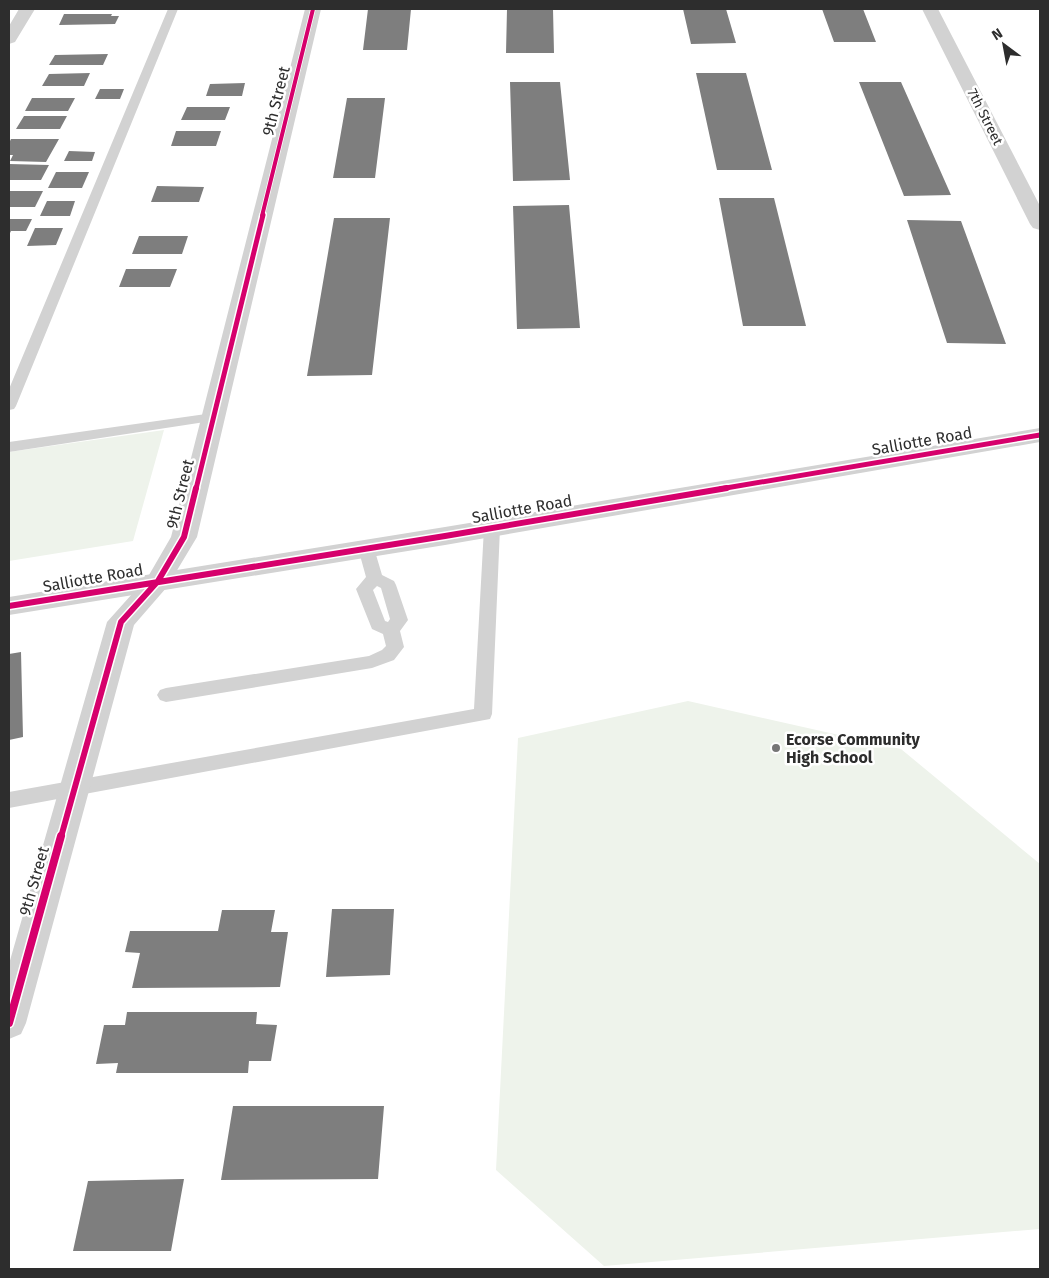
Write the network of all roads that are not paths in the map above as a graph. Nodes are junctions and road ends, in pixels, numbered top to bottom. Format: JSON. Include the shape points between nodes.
{"nodes":[{"id":1,"x":27,"y":9,"type":"edge"},
{"id":2,"x":173,"y":9,"type":"edge"},
{"id":3,"x":313,"y":9,"type":"edge"},
{"id":4,"x":930,"y":9,"type":"edge"},
{"id":5,"x":9,"y":39,"type":"edge"},
{"id":6,"x":1040,"y":224,"type":"edge"},
{"id":7,"x":9,"y":406,"type":"edge"},
{"id":8,"x":213,"y":417,"type":"junction"},
{"id":9,"x":1040,"y":435,"type":"edge"},
{"id":10,"x":9,"y":447,"type":"edge"},
{"id":11,"x":492,"y":528,"type":"junction"},
{"id":12,"x":366,"y":548,"type":"junction"},
{"id":13,"x":158,"y":581,"type":"junction"},
{"id":14,"x":9,"y":606,"type":"edge"},
{"id":15,"x":166,"y":695,"type":"dead end"},
{"id":16,"x":74,"y":789,"type":"junction"},
{"id":17,"x":9,"y":800,"type":"edge"},
{"id":18,"x":9,"y":1023,"type":"edge"}],
"edges":[{"from":1,"to":5,"type":"street"},
{"from":2,"to":7,"type":"lane"},
{"from":3,"to":8,"type":"street","name":"9th Street"},
{"from":4,"to":6,"type":"street","name":"7th Street"},
{"from":8,"to":10,"type":"lane"},
{"from":8,"to":13,"type":"street","name":"9th Street","via":[[184,537]]},
{"from":9,"to":11,"type":"street","name":"Salliotte Road"},
{"from":11,"to":12,"type":"street","name":"Salliotte Road"},
{"from":11,"to":16,"type":"lane","via":[[483,714]]},
{"from":12,"to":13,"type":"street","name":"Salliotte Road"},
{"from":12,"to":15,"type":"lane","via":[[375,578],[364,589],[378,625],[391,630],[395,647],[388,655],[372,662]]},
{"from":13,"to":14,"type":"street","name":"Salliotte Road"},
{"from":13,"to":16,"type":"street","name":"9th Street","via":[[121,622]]},
{"from":16,"to":17,"type":"lane"},
{"from":16,"to":18,"type":"street","name":"9th Street"}]}
